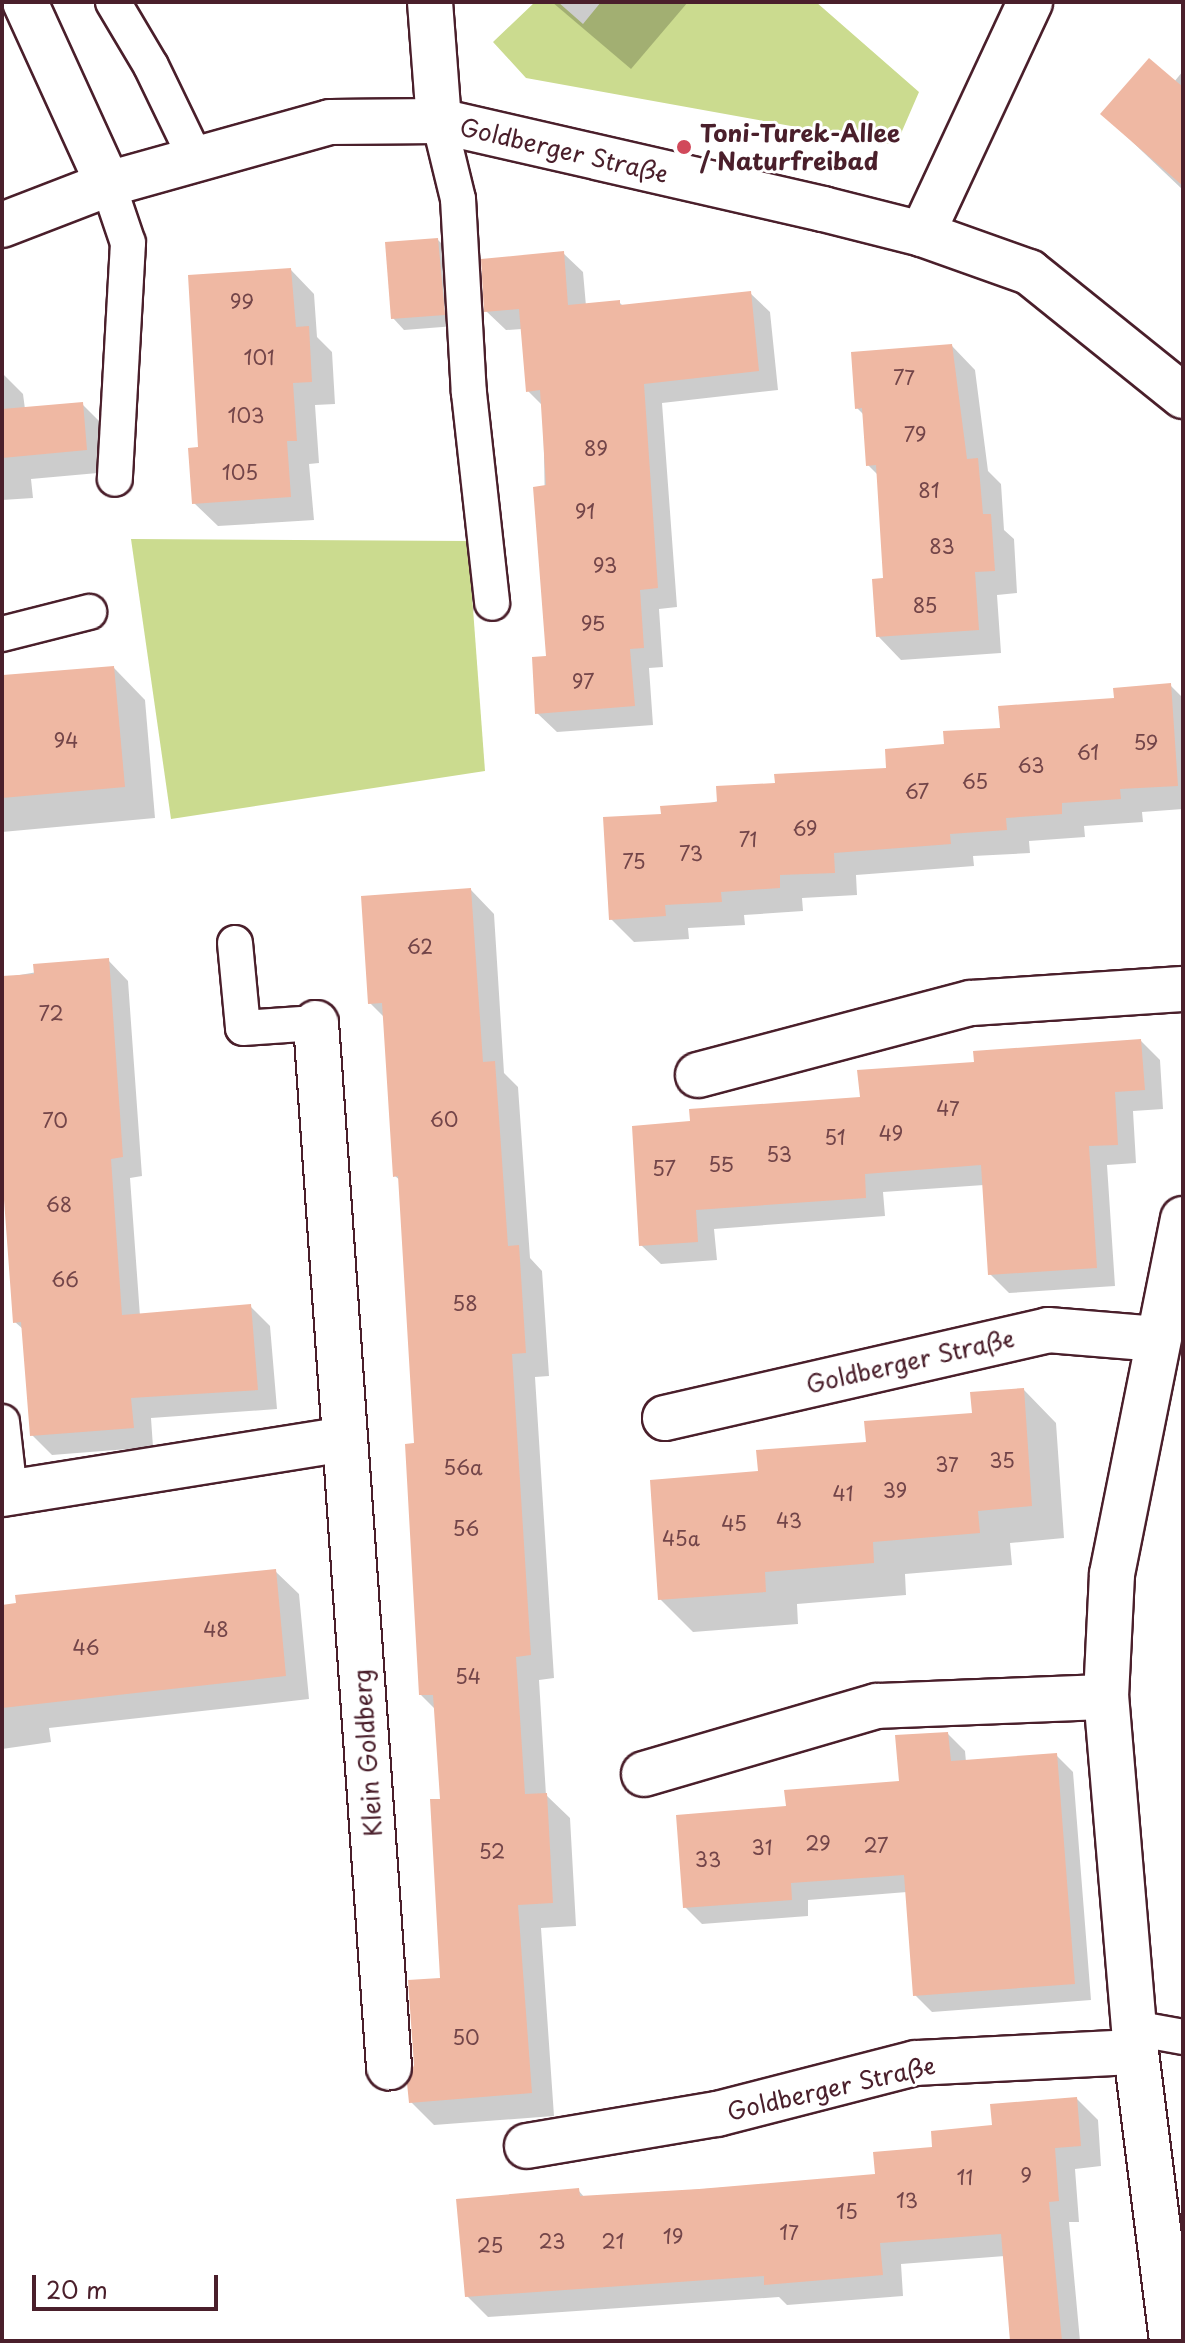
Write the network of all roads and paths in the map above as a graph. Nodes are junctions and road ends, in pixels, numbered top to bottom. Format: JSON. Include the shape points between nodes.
{"nodes":[{"id":1,"x":25,"y":2,"type":"edge"},
{"id":2,"x":113,"y":2,"type":"edge"},
{"id":3,"x":430,"y":2,"type":"edge"},
{"id":4,"x":1030,"y":2,"type":"edge"},
{"id":5,"x":439,"y":121,"type":"junction"},
{"id":6,"x":196,"y":159,"type":"junction"},
{"id":7,"x":108,"y":184,"type":"junction"},
{"id":8,"x":2,"y":225,"type":"edge"},
{"id":9,"x":922,"y":234,"type":"junction"},
{"id":10,"x":1183,"y":396,"type":"edge"},
{"id":11,"x":115,"y":479,"type":"dead end"},
{"id":12,"x":492,"y":603,"type":"dead end"},
{"id":13,"x":89,"y":612,"type":"dead end"},
{"id":14,"x":2,"y":634,"type":"edge"},
{"id":15,"x":235,"y":943,"type":"dead end"},
{"id":16,"x":1183,"y":989,"type":"edge"},
{"id":17,"x":316,"y":1023,"type":"joint"},
{"id":18,"x":698,"y":1075,"type":"dead end"},
{"id":19,"x":1183,"y":1219,"type":"edge"},
{"id":20,"x":1157,"y":1339,"type":"junction"},
{"id":21,"x":665,"y":1418,"type":"dead end"},
{"id":22,"x":2,"y":1422,"type":"edge"},
{"id":23,"x":345,"y":1439,"type":"junction"},
{"id":24,"x":6,"y":1493,"type":"edge"},
{"id":25,"x":1106,"y":1697,"type":"junction"},
{"id":26,"x":644,"y":1774,"type":"dead end"},
{"id":27,"x":1183,"y":2037,"type":"edge"},
{"id":28,"x":1135,"y":2040,"type":"junction"},
{"id":29,"x":389,"y":2067,"type":"dead end"},
{"id":30,"x":527,"y":2146,"type":"dead end"},
{"id":31,"x":1173,"y":2267,"type":"edge"},
{"id":32,"x":1172,"y":2341,"type":"edge"}],
"edges":[{"from":1,"to":7,"type":"street"},
{"from":2,"to":6,"type":"lane"},
{"from":3,"to":5,"type":"street","name":"Goldberger Straße"},
{"from":4,"to":9,"type":"street"},
{"from":5,"to":6,"type":"street","name":"Goldberger Straße","via":[[330,122]]},
{"from":5,"to":9,"type":"street","name":"Goldberger Straße"},
{"from":5,"to":12,"type":"lane","via":[[458,199],[469,393]]},
{"from":6,"to":7,"type":"street","name":"Goldberger Straße"},
{"from":7,"to":8,"type":"street","name":"Goldberger Straße"},
{"from":7,"to":11,"type":"lane","via":[[128,243]]},
{"from":9,"to":10,"type":"street","name":"Goldberger Straße","via":[[1029,272]]},
{"from":13,"to":14,"type":"lane"},
{"from":15,"to":17,"type":"lane","via":[[243,1028]]},
{"from":16,"to":18,"type":"street","via":[[971,1003]]},
{"from":17,"to":23,"type":"street","name":"Klein Goldberg"},
{"from":19,"to":20,"type":"street"},
{"from":20,"to":21,"type":"street","name":"Goldberger Straße","via":[[1048,1330]]},
{"from":20,"to":25,"type":"street","via":[[1112,1574]]},
{"from":22,"to":24,"type":"lane"},
{"from":23,"to":24,"type":"street"},
{"from":23,"to":29,"type":"street","name":"Klein Goldberg"},
{"from":25,"to":26,"type":"street","via":[[877,1706]]},
{"from":25,"to":28,"type":"street"},
{"from":27,"to":28,"type":"lane"},
{"from":28,"to":30,"type":"street","name":"Goldberger Straße","via":[[916,2063],[717,2114]]},
{"from":28,"to":31,"type":"street"},
{"from":31,"to":32,"type":"street"}]}
